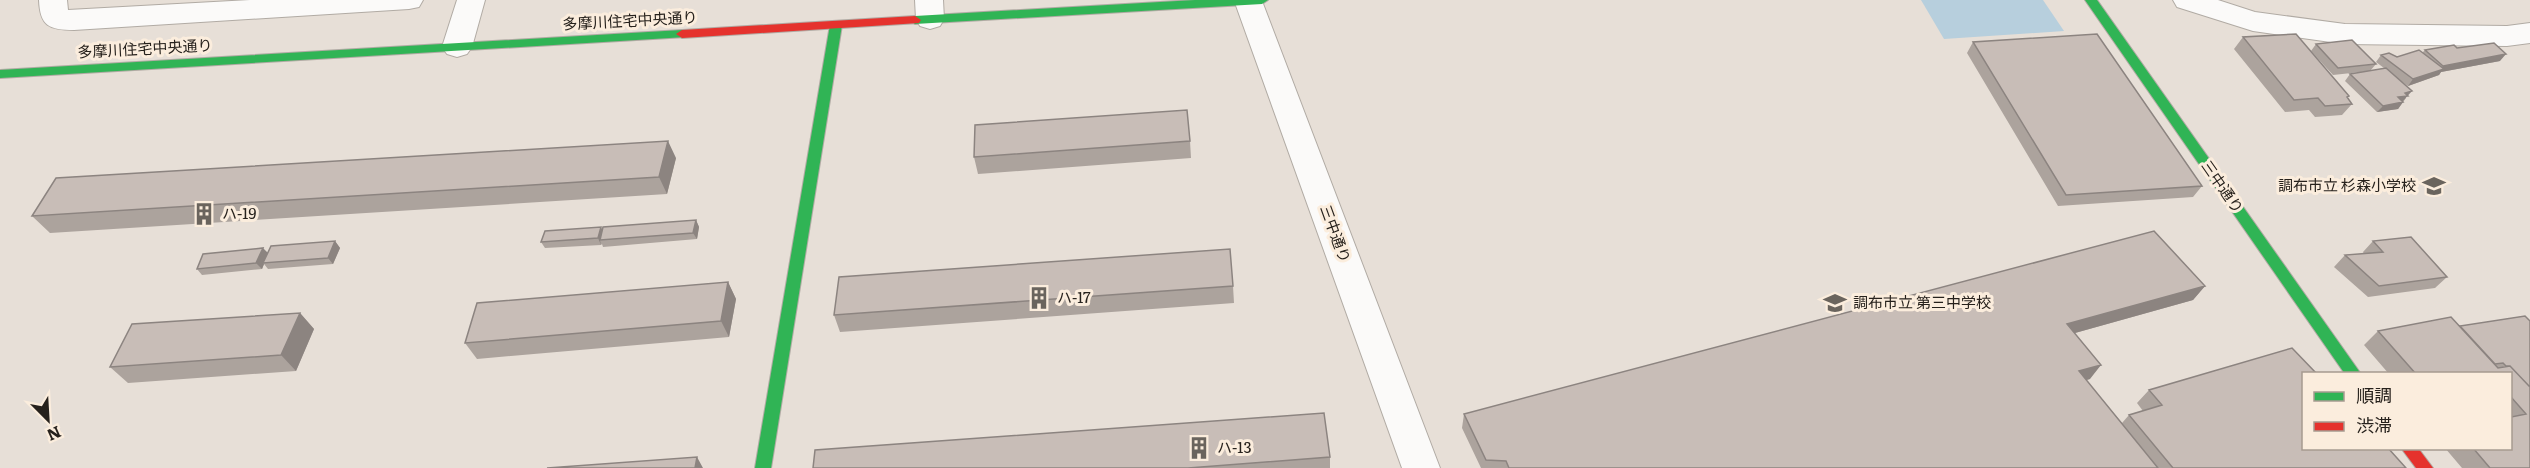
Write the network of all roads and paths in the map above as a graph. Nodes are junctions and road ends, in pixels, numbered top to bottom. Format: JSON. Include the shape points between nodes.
{"nodes":[{"id":1,"x":53,"y":0,"type":"edge"},
{"id":2,"x":409,"y":0,"type":"edge"},
{"id":3,"x":471,"y":0,"type":"edge"},
{"id":4,"x":1255,"y":0,"type":"edge"},
{"id":5,"x":2091,"y":0,"type":"edge"},
{"id":6,"x":2187,"y":0,"type":"edge"},
{"id":7,"x":929,"y":10,"type":"edge"},
{"id":8,"x":836,"y":25,"type":"junction"},
{"id":9,"x":2530,"y":33,"type":"edge"},
{"id":10,"x":457,"y":48,"type":"junction"},
{"id":11,"x":0,"y":74,"type":"edge"},
{"id":12,"x":2353,"y":372,"type":"edge"},
{"id":13,"x":2410,"y":450,"type":"edge"},
{"id":14,"x":763,"y":468,"type":"edge"},
{"id":15,"x":1421,"y":468,"type":"edge"},
{"id":16,"x":2425,"y":468,"type":"edge"}],
"edges":[{"from":1,"to":2,"type":"street","via":[[54,15],[61,20]]},
{"from":3,"to":10,"type":"street"},
{"from":4,"to":7,"type":"street","name":"多摩川住宅中央通り"},
{"from":4,"to":15,"type":"street","name":"三中通り"},
{"from":5,"to":12,"type":"street","name":"三中通り"},
{"from":6,"to":9,"type":"street","via":[[2253,21],[2345,34]]},
{"from":7,"to":8,"type":"street","name":"多摩川住宅中央通り"},
{"from":8,"to":10,"type":"street","name":"多摩川住宅中央通り"},
{"from":8,"to":14,"type":"street"},
{"from":10,"to":11,"type":"street","name":"多摩川住宅中央通り"},
{"from":13,"to":16,"type":"street"}]}
